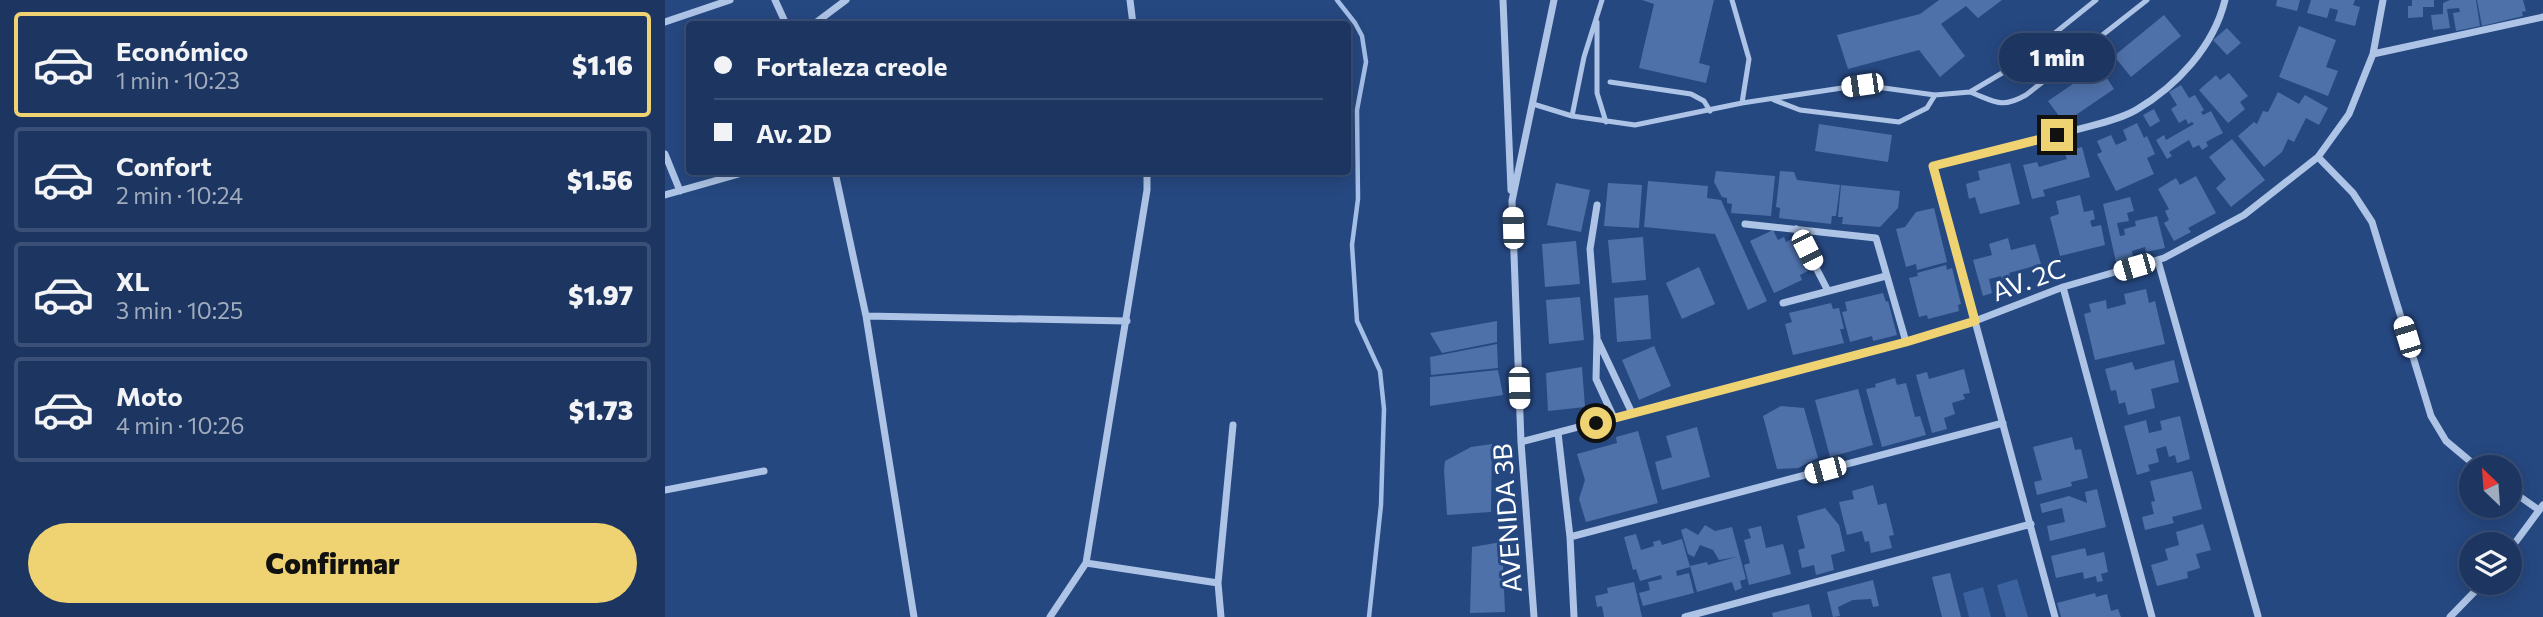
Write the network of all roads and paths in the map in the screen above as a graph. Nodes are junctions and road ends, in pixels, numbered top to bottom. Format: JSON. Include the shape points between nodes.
{"nodes":[{"id":1,"x":730,"y":0,"type":"edge"},
{"id":2,"x":775,"y":0,"type":"edge"},
{"id":3,"x":846,"y":0,"type":"edge"},
{"id":4,"x":1130,"y":0,"type":"edge"},
{"id":5,"x":1503,"y":0,"type":"edge"},
{"id":6,"x":1554,"y":0,"type":"edge"},
{"id":7,"x":1602,"y":0,"type":"edge"},
{"id":8,"x":1732,"y":0,"type":"edge"},
{"id":9,"x":2096,"y":0,"type":"edge"},
{"id":10,"x":2147,"y":0,"type":"edge"},
{"id":11,"x":2225,"y":0,"type":"edge"},
{"id":12,"x":2383,"y":0,"type":"edge"},
{"id":13,"x":1597,"y":16,"type":"junction"},
{"id":14,"x":2543,"y":17,"type":"edge"},
{"id":15,"x":785,"y":21,"type":"edge"},
{"id":16,"x":818,"y":21,"type":"edge"},
{"id":17,"x":1133,"y":21,"type":"edge"},
{"id":18,"x":665,"y":22,"type":"edge"},
{"id":19,"x":2373,"y":54,"type":"junction"},
{"id":20,"x":1610,"y":82,"type":"dead end"},
{"id":21,"x":1970,"y":92,"type":"junction"},
{"id":22,"x":1935,"y":95,"type":"junction"},
{"id":23,"x":1774,"y":100,"type":"junction"},
{"id":24,"x":1742,"y":103,"type":"junction"},
{"id":25,"x":1533,"y":104,"type":"junction"},
{"id":26,"x":1710,"y":111,"type":"junction"},
{"id":27,"x":1572,"y":116,"type":"junction"},
{"id":28,"x":1606,"y":122,"type":"junction"},
{"id":29,"x":665,"y":154,"type":"edge"},
{"id":30,"x":2318,"y":157,"type":"junction"},
{"id":31,"x":736,"y":175,"type":"edge"},
{"id":32,"x":836,"y":175,"type":"edge"},
{"id":33,"x":1147,"y":175,"type":"edge"},
{"id":34,"x":680,"y":191,"type":"junction"},
{"id":35,"x":665,"y":195,"type":"edge"},
{"id":36,"x":1512,"y":201,"type":"junction"},
{"id":37,"x":1597,"y":205,"type":"dead end"},
{"id":38,"x":1745,"y":224,"type":"dead end"},
{"id":39,"x":1796,"y":229,"type":"junction"},
{"id":40,"x":2158,"y":261,"type":"junction"},
{"id":41,"x":1886,"y":276,"type":"junction"},
{"id":42,"x":2063,"y":288,"type":"junction"},
{"id":43,"x":1828,"y":291,"type":"junction"},
{"id":44,"x":1783,"y":303,"type":"dead end"},
{"id":45,"x":866,"y":316,"type":"junction"},
{"id":46,"x":1127,"y":321,"type":"junction"},
{"id":47,"x":1975,"y":321,"type":"junction"},
{"id":48,"x":1597,"y":337,"type":"junction"},
{"id":49,"x":1906,"y":342,"type":"junction"},
{"id":50,"x":1632,"y":412,"type":"junction"},
{"id":51,"x":1614,"y":418,"type":"junction"},
{"id":52,"x":2003,"y":423,"type":"junction"},
{"id":53,"x":1233,"y":425,"type":"dead end"},
{"id":54,"x":1558,"y":433,"type":"junction"},
{"id":55,"x":1521,"y":442,"type":"junction"},
{"id":56,"x":2462,"y":455,"type":"edge"},
{"id":57,"x":764,"y":471,"type":"dead end"},
{"id":58,"x":665,"y":490,"type":"edge"},
{"id":59,"x":2522,"y":496,"type":"edge"},
{"id":60,"x":2541,"y":507,"type":"edge"},
{"id":61,"x":2031,"y":524,"type":"junction"},
{"id":62,"x":2522,"y":533,"type":"edge"},
{"id":63,"x":1570,"y":537,"type":"junction"},
{"id":64,"x":1086,"y":563,"type":"junction"},
{"id":65,"x":1218,"y":583,"type":"junction"},
{"id":66,"x":2472,"y":595,"type":"edge"},
{"id":67,"x":914,"y":617,"type":"edge"},
{"id":68,"x":1050,"y":617,"type":"edge"},
{"id":69,"x":1221,"y":617,"type":"edge"},
{"id":70,"x":1534,"y":617,"type":"edge"},
{"id":71,"x":1574,"y":617,"type":"edge"},
{"id":72,"x":1685,"y":617,"type":"edge"},
{"id":73,"x":2055,"y":617,"type":"edge"},
{"id":74,"x":2152,"y":617,"type":"edge"},
{"id":75,"x":2257,"y":617,"type":"edge"},
{"id":76,"x":2451,"y":617,"type":"edge"}],
"edges":[{"from":1,"to":18,"type":"street"},
{"from":2,"to":15,"type":"street"},
{"from":3,"to":16,"type":"street"},
{"from":4,"to":17,"type":"street"},
{"from":5,"to":36,"type":"street"},
{"from":6,"to":25,"type":"street","name":"AVENIDA 3B"},
{"from":7,"to":13,"type":"lane"},
{"from":8,"to":24,"type":"lane","via":[[1749,59]]},
{"from":9,"to":21,"type":"lane","via":[[2014,66]]},
{"from":10,"to":21,"type":"lane","via":[[2018,100],[1999,104]]},
{"from":11,"to":47,"type":"street","via":[[2221,19],[2202,52],[2172,84],[2134,111],[1933,166]]},
{"from":12,"to":19,"type":"street","name":"AV. 2C"},
{"from":13,"to":27,"type":"lane"},
{"from":13,"to":28,"type":"lane","via":[[1597,93]]},
{"from":14,"to":19,"type":"street"},
{"from":19,"to":30,"type":"street","name":"AV. 2C","via":[[2349,114]]},
{"from":20,"to":26,"type":"lane","via":[[1691,93]]},
{"from":21,"to":22,"type":"lane"},
{"from":22,"to":23,"type":"lane","via":[[1862,85]]},
{"from":22,"to":23,"type":"lane","via":[[1927,108],[1899,122],[1800,110]]},
{"from":23,"to":24,"type":"lane"},
{"from":24,"to":26,"type":"lane"},
{"from":25,"to":27,"type":"lane"},
{"from":25,"to":36,"type":"street","name":"AVENIDA 3B"},
{"from":26,"to":28,"type":"lane","via":[[1635,125]]},
{"from":27,"to":28,"type":"lane"},
{"from":29,"to":34,"type":"street"},
{"from":30,"to":40,"type":"street","name":"AV. 2C","via":[[2244,215]]},
{"from":30,"to":56,"type":"street","via":[[2353,193],[2372,222],[2431,416],[2445,441]]},
{"from":31,"to":34,"type":"street"},
{"from":32,"to":45,"type":"street"},
{"from":33,"to":46,"type":"street"},
{"from":34,"to":35,"type":"street"},
{"from":36,"to":55,"type":"street","name":"AVENIDA 3B"},
{"from":37,"to":48,"type":"street","via":[[1590,249]]},
{"from":38,"to":39,"type":"street"},
{"from":39,"to":41,"type":"street","via":[[1876,238]]},
{"from":39,"to":43,"type":"street"},
{"from":40,"to":42,"type":"street","name":"AV. 2C"},
{"from":40,"to":75,"type":"street"},
{"from":41,"to":43,"type":"street"},
{"from":41,"to":49,"type":"street"},
{"from":42,"to":47,"type":"street","name":"AV. 2C"},
{"from":42,"to":74,"type":"street"},
{"from":43,"to":44,"type":"street"},
{"from":45,"to":46,"type":"street"},
{"from":45,"to":67,"type":"street"},
{"from":46,"to":64,"type":"street"},
{"from":47,"to":49,"type":"street","name":"AV. 2C"},
{"from":47,"to":52,"type":"street"},
{"from":48,"to":50,"type":"street"},
{"from":48,"to":51,"type":"street","via":[[1596,379]]},
{"from":49,"to":50,"type":"street","name":"AV. 2C"},
{"from":50,"to":51,"type":"street","name":"AV. 2C"},
{"from":51,"to":54,"type":"street","name":"AV. 2C"},
{"from":52,"to":61,"type":"street"},
{"from":52,"to":63,"type":"street"},
{"from":53,"to":65,"type":"street"},
{"from":54,"to":55,"type":"street","name":"AV. 2C"},
{"from":54,"to":63,"type":"street"},
{"from":55,"to":70,"type":"street","name":"AVENIDA 3B"},
{"from":57,"to":58,"type":"street"},
{"from":59,"to":60,"type":"street"},
{"from":60,"to":62,"type":"street"},
{"from":61,"to":72,"type":"street"},
{"from":61,"to":73,"type":"street"},
{"from":63,"to":71,"type":"street"},
{"from":64,"to":65,"type":"street"},
{"from":64,"to":68,"type":"street"},
{"from":65,"to":69,"type":"street"},
{"from":66,"to":76,"type":"street"}]}
